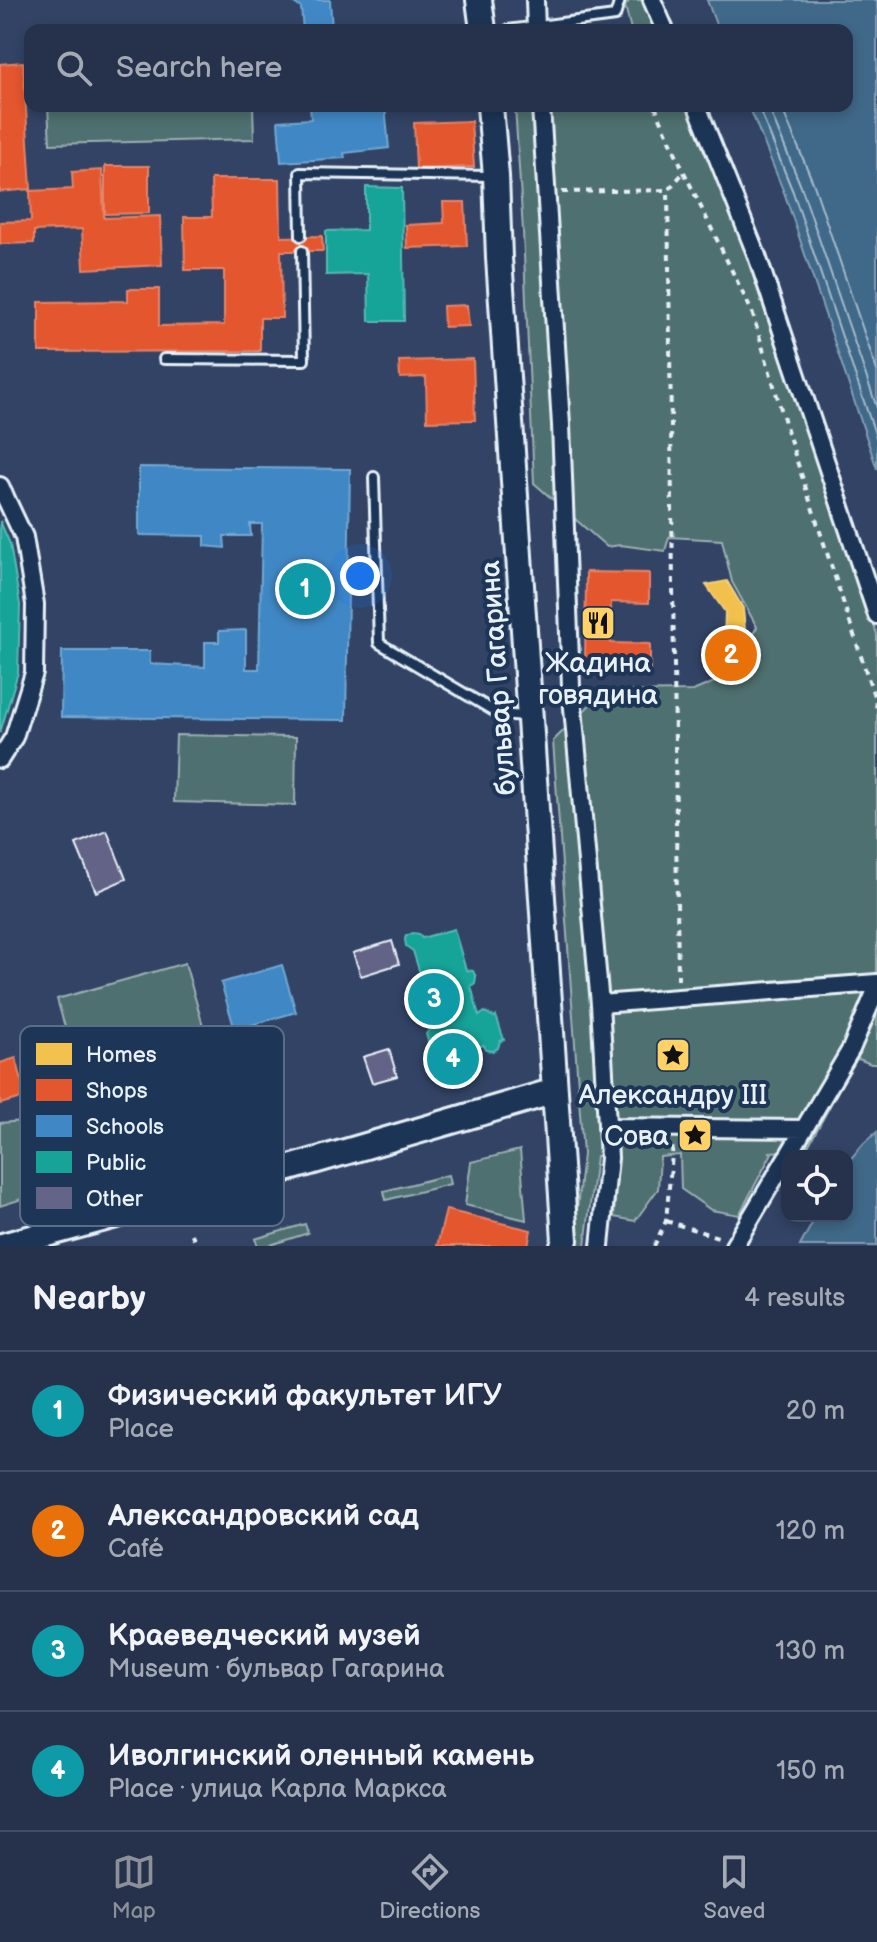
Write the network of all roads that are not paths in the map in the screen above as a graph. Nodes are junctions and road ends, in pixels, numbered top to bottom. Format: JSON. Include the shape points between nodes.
{"nodes":[{"id":1,"x":479,"y":0,"type":"edge"},
{"id":2,"x":535,"y":0,"type":"edge"},
{"id":3,"x":620,"y":0,"type":"edge"},
{"id":4,"x":652,"y":0,"type":"edge"},
{"id":5,"x":482,"y":24,"type":"edge"},
{"id":6,"x":536,"y":24,"type":"edge"},
{"id":7,"x":562,"y":24,"type":"edge"},
{"id":8,"x":662,"y":24,"type":"edge"},
{"id":9,"x":491,"y":112,"type":"edge"},
{"id":10,"x":541,"y":112,"type":"edge"},
{"id":11,"x":699,"y":112,"type":"edge"},
{"id":12,"x":496,"y":176,"type":"junction"},
{"id":13,"x":301,"y":236,"type":"dead end"},
{"id":14,"x":302,"y":251,"type":"dead end"},
{"id":15,"x":164,"y":359,"type":"dead end"},
{"id":16,"x":374,"y":477,"type":"dead end"},
{"id":17,"x":0,"y":486,"type":"edge"},
{"id":18,"x":877,"y":615,"type":"edge"},
{"id":19,"x":530,"y":717,"type":"junction"},
{"id":20,"x":0,"y":759,"type":"edge"},
{"id":21,"x":877,"y":985,"type":"edge"},
{"id":22,"x":600,"y":1004,"type":"junction"},
{"id":23,"x":555,"y":1091,"type":"junction"},
{"id":24,"x":607,"y":1127,"type":"junction"},
{"id":25,"x":804,"y":1129,"type":"junction"},
{"id":26,"x":791,"y":1150,"type":"edge"},
{"id":27,"x":781,"y":1167,"type":"edge"},
{"id":28,"x":284,"y":1170,"type":"edge"},
{"id":29,"x":76,"y":1226,"type":"edge"},
{"id":30,"x":735,"y":1244,"type":"edge"},
{"id":31,"x":2,"y":1246,"type":"edge"},
{"id":32,"x":563,"y":1246,"type":"edge"},
{"id":33,"x":600,"y":1246,"type":"edge"}],
"edges":[{"from":1,"to":5,"type":"street"},
{"from":2,"to":6,"type":"street"},
{"from":3,"to":7,"type":"lane","via":[[615,16]]},
{"from":4,"to":8,"type":"street"},
{"from":9,"to":12,"type":"street","name":"бульвар Гагарина"},
{"from":10,"to":22,"type":"street","via":[[571,686]]},
{"from":11,"to":18,"type":"street","via":[[757,256]]},
{"from":12,"to":13,"type":"lane","via":[[300,173]]},
{"from":12,"to":19,"type":"street","name":"бульвар Гагарина"},
{"from":14,"to":15,"type":"lane","via":[[304,360]]},
{"from":16,"to":19,"type":"lane","via":[[379,643],[499,714]]},
{"from":17,"to":20,"type":"street","via":[[24,537],[35,604],[34,673],[14,737]]},
{"from":19,"to":23,"type":"street","name":"бульвар Гагарина"},
{"from":21,"to":22,"type":"street"},
{"from":21,"to":25,"type":"street","via":[[851,1049]]},
{"from":22,"to":24,"type":"street"},
{"from":23,"to":28,"type":"street"},
{"from":23,"to":32,"type":"street","name":"бульвар Гагарина"},
{"from":24,"to":25,"type":"street"},
{"from":24,"to":33,"type":"street"},
{"from":25,"to":26,"type":"street"},
{"from":27,"to":30,"type":"street"},
{"from":29,"to":31,"type":"street"}]}
